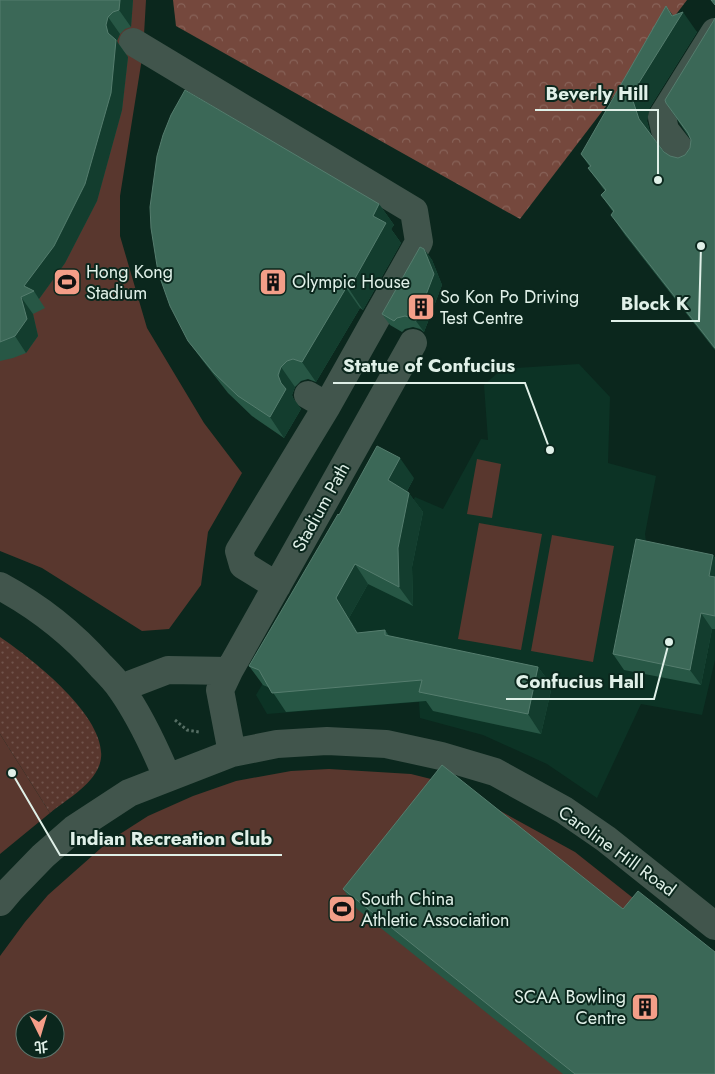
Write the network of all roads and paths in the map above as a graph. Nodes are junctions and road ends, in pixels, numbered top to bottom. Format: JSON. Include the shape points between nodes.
{"nodes":[{"id":1,"x":715,"y":32,"type":"edge"},
{"id":2,"x":133,"y":42,"type":"dead end"},
{"id":3,"x":690,"y":162,"type":"edge"},
{"id":4,"x":413,"y":343,"type":"dead end"},
{"id":5,"x":0,"y":586,"type":"edge"},
{"id":6,"x":277,"y":586,"type":"junction"},
{"id":7,"x":229,"y":671,"type":"junction"},
{"id":8,"x":121,"y":688,"type":"junction"},
{"id":9,"x":232,"y":753,"type":"junction"},
{"id":10,"x":167,"y":777,"type":"junction"},
{"id":11,"x":0,"y":902,"type":"edge"},
{"id":12,"x":715,"y":926,"type":"edge"}],
"edges":[{"from":1,"to":3,"type":"street","via":[[662,117],[665,130]]},
{"from":2,"to":6,"type":"street","via":[[414,211],[419,242],[318,401],[239,550],[243,565]]},
{"from":4,"to":6,"type":"street","name":"Stadium Path"},
{"from":5,"to":8,"type":"street","via":[[54,619],[86,648]]},
{"from":6,"to":7,"type":"street","name":"Stadium Path"},
{"from":7,"to":8,"type":"street","via":[[168,670]]},
{"from":7,"to":9,"type":"street","name":"Stadium Path","via":[[220,690]]},
{"from":8,"to":10,"type":"street","via":[[149,736]]},
{"from":9,"to":10,"type":"street","name":"Caroline Hill Road"},
{"from":9,"to":12,"type":"street","name":"Caroline Hill Road","via":[[277,744],[328,741],[386,744],[495,772],[564,810],[606,839]]},
{"from":10,"to":11,"type":"street","name":"Caroline Hill Road","via":[[128,793],[74,829],[43,856]]}]}
